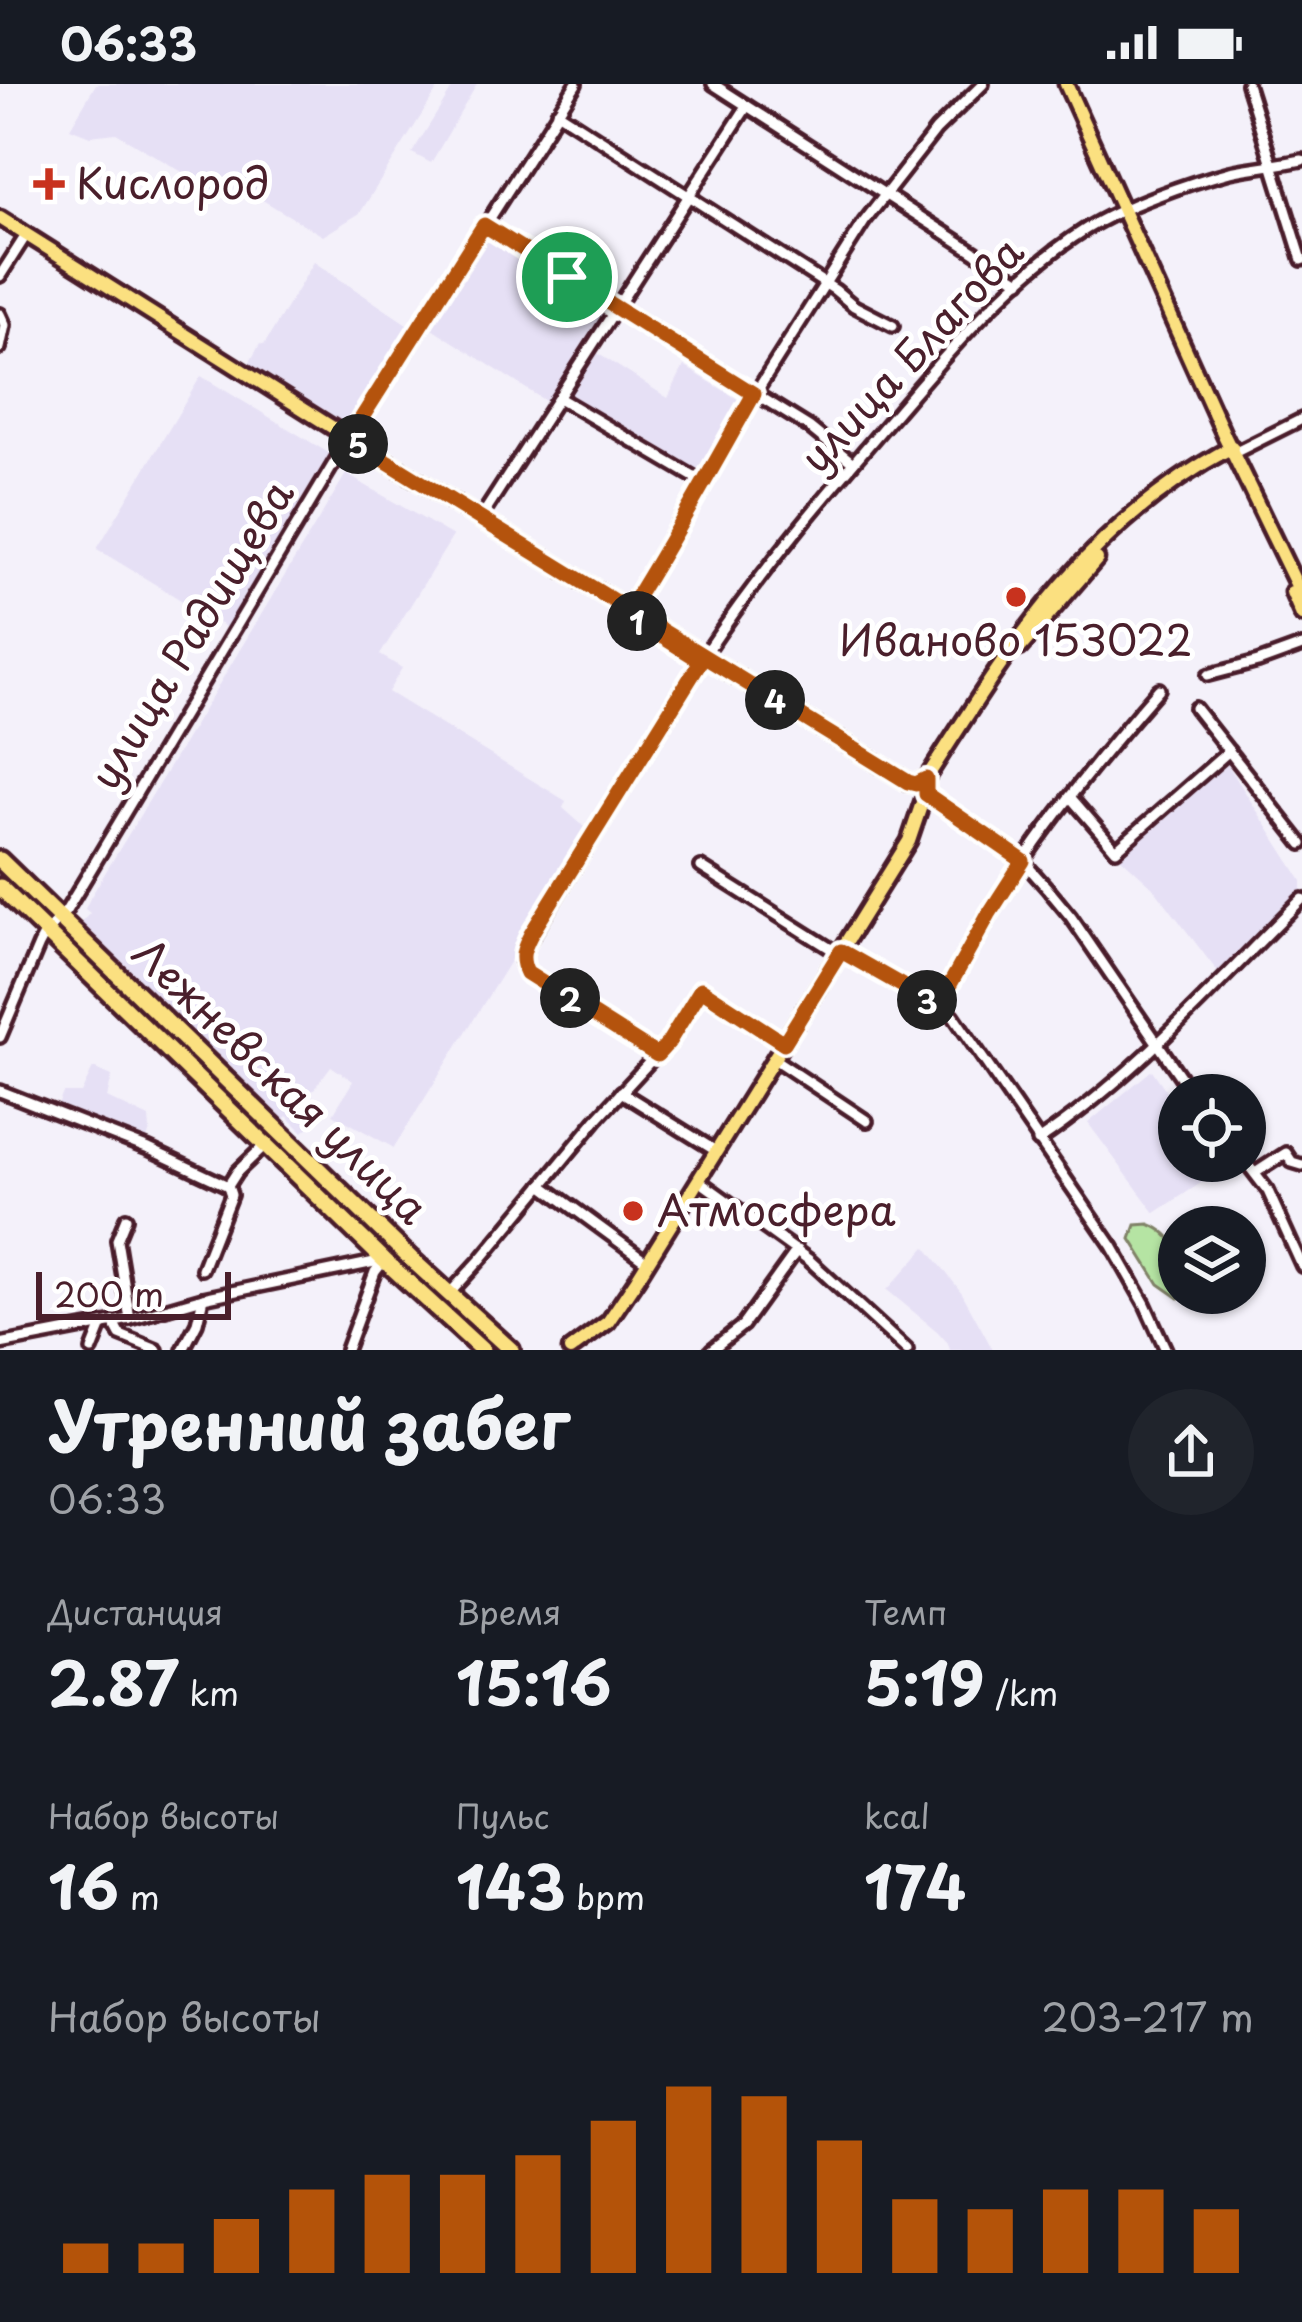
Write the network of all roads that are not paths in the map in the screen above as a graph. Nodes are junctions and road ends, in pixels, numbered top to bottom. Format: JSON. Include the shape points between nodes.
{"nodes":[{"id":1,"x":576,"y":84,"type":"edge"},
{"id":2,"x":713,"y":84,"type":"edge"},
{"id":3,"x":983,"y":84,"type":"edge"},
{"id":4,"x":1066,"y":84,"type":"edge"},
{"id":5,"x":1247,"y":84,"type":"edge"},
{"id":6,"x":747,"y":106,"type":"junction"},
{"id":7,"x":557,"y":112,"type":"junction"},
{"id":8,"x":1302,"y":160,"type":"edge"},
{"id":9,"x":1273,"y":166,"type":"junction"},
{"id":10,"x":884,"y":194,"type":"junction"},
{"id":11,"x":687,"y":196,"type":"junction"},
{"id":12,"x":1124,"y":210,"type":"junction"},
{"id":13,"x":0,"y":222,"type":"edge"},
{"id":14,"x":484,"y":225,"type":"junction"},
{"id":15,"x":25,"y":238,"type":"junction"},
{"id":16,"x":1299,"y":241,"type":"edge"},
{"id":17,"x":1302,"y":260,"type":"edge"},
{"id":18,"x":0,"y":276,"type":"edge"},
{"id":19,"x":1020,"y":281,"type":"junction"},
{"id":20,"x":824,"y":284,"type":"junction"},
{"id":21,"x":616,"y":308,"type":"junction"},
{"id":22,"x":0,"y":314,"type":"edge"},
{"id":23,"x":893,"y":326,"type":"dead end"},
{"id":24,"x":0,"y":348,"type":"edge"},
{"id":25,"x":754,"y":394,"type":"junction"},
{"id":26,"x":559,"y":398,"type":"junction"},
{"id":27,"x":1302,"y":419,"type":"edge"},
{"id":28,"x":348,"y":440,"type":"junction"},
{"id":29,"x":1232,"y":448,"type":"junction"},
{"id":30,"x":853,"y":463,"type":"junction"},
{"id":31,"x":704,"y":483,"type":"junction"},
{"id":32,"x":479,"y":521,"type":"junction"},
{"id":33,"x":1302,"y":596,"type":"edge"},
{"id":34,"x":627,"y":612,"type":"junction"},
{"id":35,"x":1302,"y":615,"type":"edge"},
{"id":36,"x":1302,"y":646,"type":"edge"},
{"id":37,"x":703,"y":659,"type":"junction"},
{"id":38,"x":1208,"y":675,"type":"dead end"},
{"id":39,"x":1160,"y":689,"type":"dead end"},
{"id":40,"x":1195,"y":708,"type":"dead end"},
{"id":41,"x":1229,"y":751,"type":"junction"},
{"id":42,"x":922,"y":786,"type":"junction"},
{"id":43,"x":1071,"y":798,"type":"junction"},
{"id":44,"x":1302,"y":844,"type":"edge"},
{"id":45,"x":0,"y":860,"type":"edge"},
{"id":46,"x":1023,"y":861,"type":"junction"},
{"id":47,"x":700,"y":867,"type":"dead end"},
{"id":48,"x":0,"y":887,"type":"edge"},
{"id":49,"x":1302,"y":898,"type":"edge"},
{"id":50,"x":60,"y":917,"type":"junction"},
{"id":51,"x":46,"y":932,"type":"junction"},
{"id":52,"x":840,"y":953,"type":"junction"},
{"id":53,"x":938,"y":1006,"type":"junction"},
{"id":54,"x":0,"y":1036,"type":"edge"},
{"id":55,"x":784,"y":1043,"type":"junction"},
{"id":56,"x":1156,"y":1044,"type":"junction"},
{"id":57,"x":657,"y":1055,"type":"junction"},
{"id":58,"x":774,"y":1059,"type":"junction"},
{"id":59,"x":1177,"y":1074,"type":"edge"},
{"id":60,"x":0,"y":1091,"type":"edge"},
{"id":61,"x":621,"y":1092,"type":"junction"},
{"id":62,"x":867,"y":1121,"type":"dead end"},
{"id":63,"x":1039,"y":1141,"type":"junction"},
{"id":64,"x":266,"y":1144,"type":"junction"},
{"id":65,"x":716,"y":1151,"type":"junction"},
{"id":66,"x":1302,"y":1165,"type":"edge"},
{"id":67,"x":1266,"y":1166,"type":"edge"},
{"id":68,"x":698,"y":1180,"type":"junction"},
{"id":69,"x":1261,"y":1182,"type":"edge"},
{"id":70,"x":542,"y":1185,"type":"junction"},
{"id":71,"x":228,"y":1186,"type":"junction"},
{"id":72,"x":126,"y":1218,"type":"dead end"},
{"id":73,"x":398,"y":1246,"type":"junction"},
{"id":74,"x":797,"y":1250,"type":"junction"},
{"id":75,"x":384,"y":1260,"type":"junction"},
{"id":76,"x":647,"y":1262,"type":"junction"},
{"id":77,"x":1302,"y":1266,"type":"edge"},
{"id":78,"x":202,"y":1269,"type":"dead end"},
{"id":79,"x":448,"y":1294,"type":"junction"},
{"id":80,"x":202,"y":1298,"type":"junction"},
{"id":81,"x":130,"y":1319,"type":"junction"},
{"id":82,"x":108,"y":1323,"type":"junction"},
{"id":83,"x":722,"y":1340,"type":"junction"},
{"id":84,"x":5,"y":1346,"type":"edge"},
{"id":85,"x":479,"y":1349,"type":"edge"},
{"id":86,"x":92,"y":1350,"type":"edge"},
{"id":87,"x":157,"y":1350,"type":"edge"},
{"id":88,"x":183,"y":1350,"type":"edge"},
{"id":89,"x":346,"y":1350,"type":"edge"},
{"id":90,"x":511,"y":1350,"type":"edge"},
{"id":91,"x":570,"y":1350,"type":"edge"},
{"id":92,"x":711,"y":1350,"type":"edge"},
{"id":93,"x":734,"y":1350,"type":"edge"},
{"id":94,"x":907,"y":1350,"type":"edge"},
{"id":95,"x":1166,"y":1350,"type":"edge"}],
"edges":[{"from":1,"to":7,"type":"street","name":"улица Радищева"},
{"from":2,"to":6,"type":"street"},
{"from":3,"to":10,"type":"street"},
{"from":4,"to":12,"type":"main road"},
{"from":5,"to":9,"type":"street"},
{"from":6,"to":10,"type":"street"},
{"from":6,"to":11,"type":"street"},
{"from":7,"to":11,"type":"street"},
{"from":7,"to":14,"type":"street","name":"улица Радищева"},
{"from":8,"to":9,"type":"street","name":"улица Благова"},
{"from":9,"to":12,"type":"street","name":"улица Благова","via":[[1227,173]]},
{"from":9,"to":16,"type":"street"},
{"from":10,"to":19,"type":"street"},
{"from":10,"to":20,"type":"street"},
{"from":11,"to":20,"type":"street"},
{"from":11,"to":21,"type":"street"},
{"from":12,"to":19,"type":"street","name":"улица Благова"},
{"from":12,"to":29,"type":"main road"},
{"from":13,"to":15,"type":"main road"},
{"from":14,"to":21,"type":"street"},
{"from":14,"to":28,"type":"street","name":"улица Радищева"},
{"from":15,"to":18,"type":"street"},
{"from":15,"to":28,"type":"main road"},
{"from":16,"to":17,"type":"street"},
{"from":19,"to":30,"type":"street","name":"улица Благова"},
{"from":20,"to":23,"type":"street"},
{"from":20,"to":25,"type":"street"},
{"from":21,"to":25,"type":"street"},
{"from":21,"to":26,"type":"street"},
{"from":22,"to":24,"type":"street"},
{"from":25,"to":30,"type":"street"},
{"from":25,"to":31,"type":"street"},
{"from":26,"to":31,"type":"street"},
{"from":26,"to":32,"type":"street"},
{"from":27,"to":29,"type":"street"},
{"from":28,"to":32,"type":"main road"},
{"from":28,"to":50,"type":"street","name":"улица Радищева"},
{"from":29,"to":33,"type":"main road"},
{"from":29,"to":35,"type":"main road"},
{"from":29,"to":42,"type":"main road","via":[[1144,504],[1063,582]]},
{"from":30,"to":37,"type":"street","name":"улица Благова"},
{"from":31,"to":34,"type":"street"},
{"from":32,"to":34,"type":"main road"},
{"from":34,"to":37,"type":"main road"},
{"from":36,"to":38,"type":"street"},
{"from":37,"to":42,"type":"main road"},
{"from":37,"to":57,"type":"street","name":"улица Благова","via":[[522,953],[527,973]]},
{"from":39,"to":43,"type":"street"},
{"from":40,"to":41,"type":"street"},
{"from":41,"to":43,"type":"street","via":[[1116,850]]},
{"from":41,"to":44,"type":"street"},
{"from":42,"to":46,"type":"street"},
{"from":42,"to":52,"type":"main road","via":[[909,841]]},
{"from":43,"to":46,"type":"street"},
{"from":45,"to":50,"type":"highway","name":"Лежневская улица"},
{"from":46,"to":53,"type":"street"},
{"from":46,"to":56,"type":"street"},
{"from":47,"to":52,"type":"street"},
{"from":48,"to":51,"type":"highway","name":"Лежневская улица"},
{"from":49,"to":56,"type":"street"},
{"from":50,"to":51,"type":"street","name":"улица Радищева"},
{"from":50,"to":73,"type":"highway","name":"Лежневская улица"},
{"from":51,"to":54,"type":"street","name":"улица Радищева"},
{"from":51,"to":64,"type":"highway","name":"Лежневская улица"},
{"from":52,"to":53,"type":"street"},
{"from":52,"to":55,"type":"main road"},
{"from":53,"to":63,"type":"street","via":[[953,1015]]},
{"from":55,"to":57,"type":"street","via":[[701,989]]},
{"from":55,"to":58,"type":"main road"},
{"from":56,"to":59,"type":"street"},
{"from":56,"to":63,"type":"street"},
{"from":57,"to":61,"type":"street"},
{"from":58,"to":62,"type":"street"},
{"from":58,"to":65,"type":"main road"},
{"from":60,"to":71,"type":"street"},
{"from":61,"to":65,"type":"street"},
{"from":61,"to":70,"type":"street"},
{"from":63,"to":95,"type":"street","via":[[1112,1246]]},
{"from":64,"to":71,"type":"street"},
{"from":64,"to":75,"type":"highway","name":"Лежневская улица"},
{"from":65,"to":68,"type":"main road"},
{"from":66,"to":67,"type":"street","via":[[1286,1153]]},
{"from":68,"to":74,"type":"street"},
{"from":68,"to":76,"type":"main road"},
{"from":69,"to":77,"type":"street"},
{"from":70,"to":76,"type":"street"},
{"from":70,"to":79,"type":"street"},
{"from":71,"to":78,"type":"street"},
{"from":72,"to":81,"type":"street","via":[[117,1240]]},
{"from":73,"to":75,"type":"street"},
{"from":73,"to":79,"type":"highway","name":"Лежневская улица"},
{"from":74,"to":83,"type":"street"},
{"from":74,"to":94,"type":"street"},
{"from":75,"to":80,"type":"street"},
{"from":75,"to":85,"type":"highway","name":"Лежневская улица"},
{"from":75,"to":89,"type":"street"},
{"from":76,"to":91,"type":"main road","via":[[608,1322]]},
{"from":79,"to":90,"type":"highway","name":"Лежневская улица"},
{"from":80,"to":81,"type":"street"},
{"from":80,"to":88,"type":"street"},
{"from":81,"to":82,"type":"street"},
{"from":82,"to":84,"type":"street"},
{"from":82,"to":86,"type":"street"},
{"from":82,"to":87,"type":"street"},
{"from":83,"to":92,"type":"street"},
{"from":83,"to":93,"type":"street"}]}
